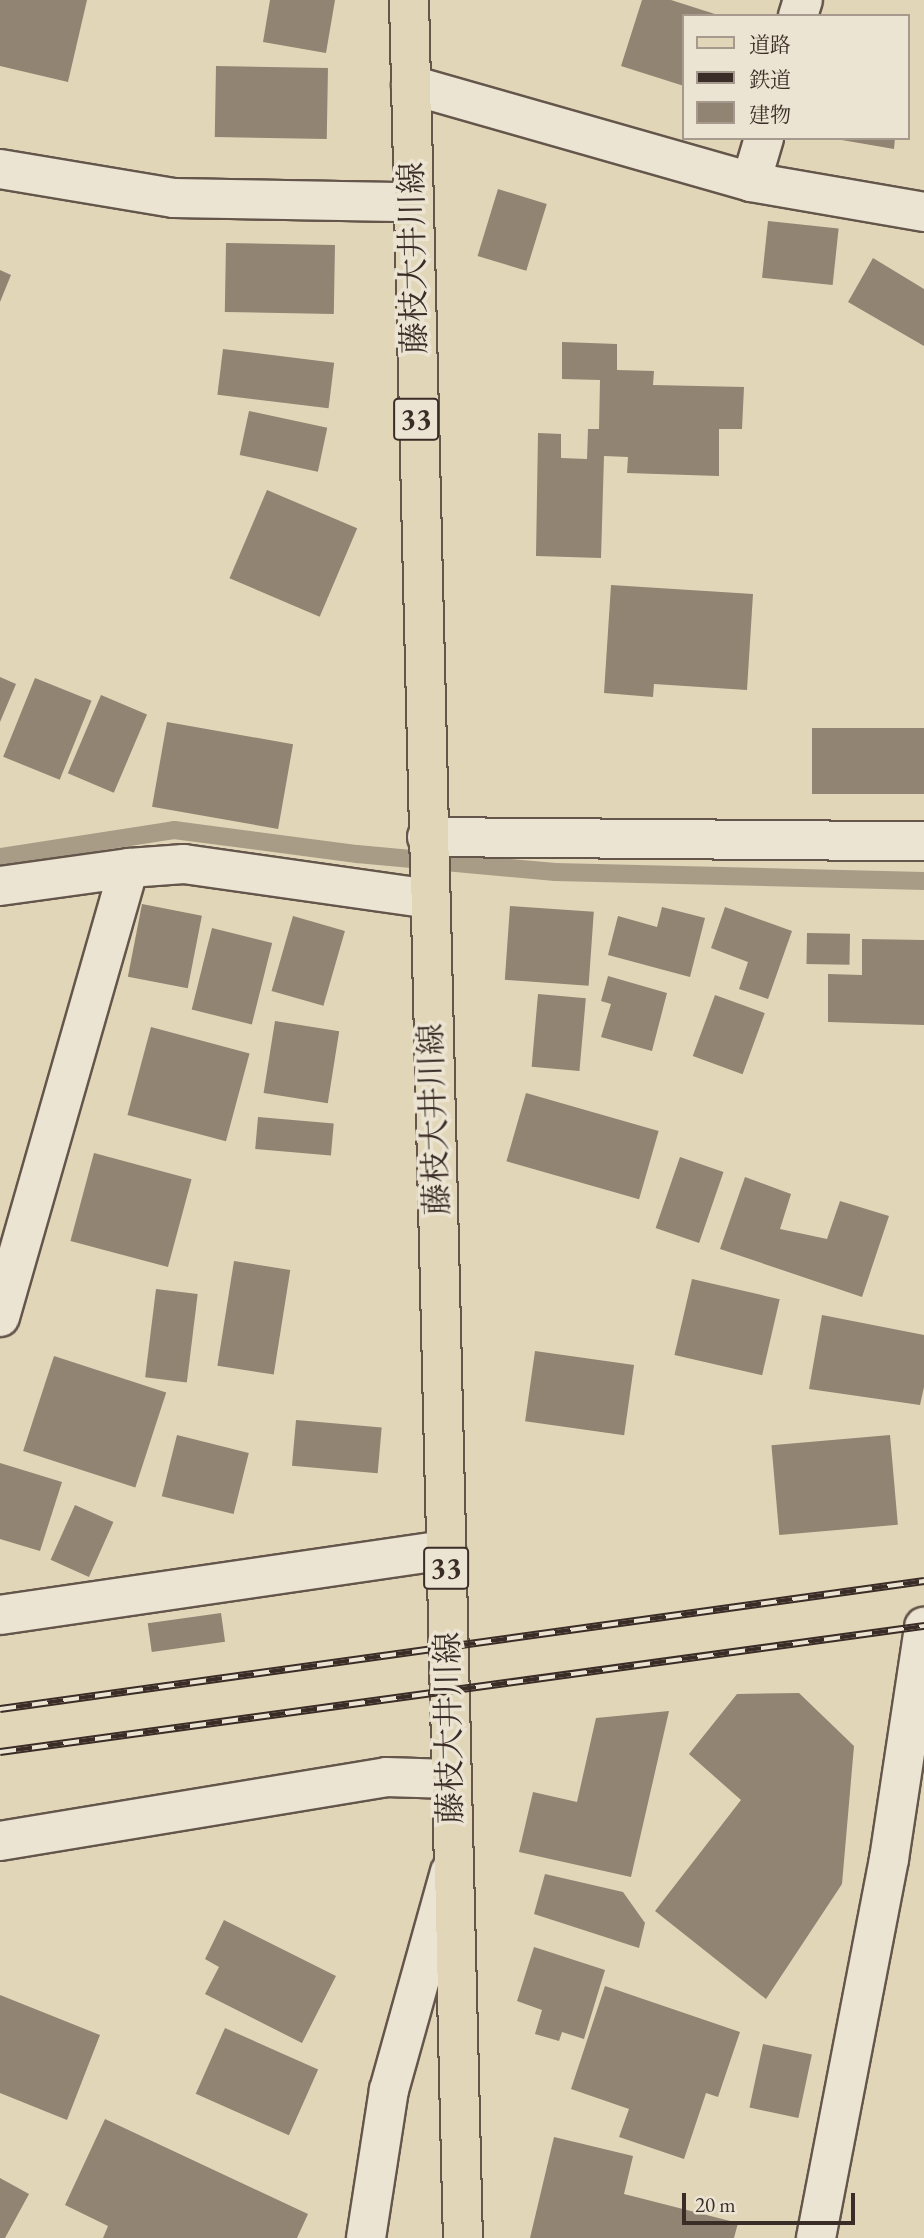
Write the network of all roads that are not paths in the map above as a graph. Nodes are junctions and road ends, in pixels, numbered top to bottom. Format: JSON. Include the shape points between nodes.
{"nodes":[{"id":1,"x":409,"y":0,"type":"edge"},
{"id":2,"x":411,"y":85,"type":"junction"},
{"id":3,"x":763,"y":140,"type":"edge"},
{"id":4,"x":0,"y":169,"type":"edge"},
{"id":5,"x":751,"y":182,"type":"junction"},
{"id":6,"x":411,"y":202,"type":"junction"},
{"id":7,"x":924,"y":212,"type":"edge"},
{"id":8,"x":427,"y":837,"type":"junction"},
{"id":9,"x":924,"y":841,"type":"edge"},
{"id":10,"x":128,"y":868,"type":"junction"},
{"id":11,"x":0,"y":886,"type":"edge"},
{"id":12,"x":429,"y":899,"type":"junction"},
{"id":13,"x":0,"y":1317,"type":"edge"},
{"id":14,"x":446,"y":1550,"type":"junction"},
{"id":15,"x":0,"y":1615,"type":"edge"},
{"id":16,"x":924,"y":1627,"type":"edge"},
{"id":17,"x":450,"y":1779,"type":"junction"},
{"id":18,"x":0,"y":1841,"type":"edge"},
{"id":19,"x":452,"y":1866,"type":"junction"},
{"id":20,"x":366,"y":2238,"type":"edge"},
{"id":21,"x":463,"y":2238,"type":"edge"},
{"id":22,"x":816,"y":2238,"type":"edge"}],
"edges":[{"from":1,"to":2,"type":"main road","name":"藤枝大井川線","number":"33"},
{"from":2,"to":5,"type":"street"},
{"from":2,"to":6,"type":"main road","name":"藤枝大井川線","number":"33"},
{"from":3,"to":5,"type":"street"},
{"from":4,"to":6,"type":"street","via":[[174,198]]},
{"from":5,"to":7,"type":"street"},
{"from":6,"to":8,"type":"main road","name":"藤枝大井川線","number":"33"},
{"from":8,"to":9,"type":"street"},
{"from":8,"to":12,"type":"main road","name":"藤枝大井川線","number":"33"},
{"from":10,"to":11,"type":"street"},
{"from":10,"to":12,"type":"street","via":[[184,864]]},
{"from":10,"to":13,"type":"street"},
{"from":12,"to":14,"type":"main road","name":"藤枝大井川線","number":"33"},
{"from":14,"to":15,"type":"street"},
{"from":14,"to":17,"type":"main road","name":"藤枝大井川線","number":"33"},
{"from":16,"to":22,"type":"street","via":[[889,1859]]},
{"from":17,"to":18,"type":"street","via":[[386,1777]]},
{"from":17,"to":19,"type":"main road","name":"藤枝大井川線","number":"33"},
{"from":19,"to":20,"type":"street","via":[[389,2090]]},
{"from":19,"to":21,"type":"main road","name":"藤枝大井川線","number":"33"}]}
